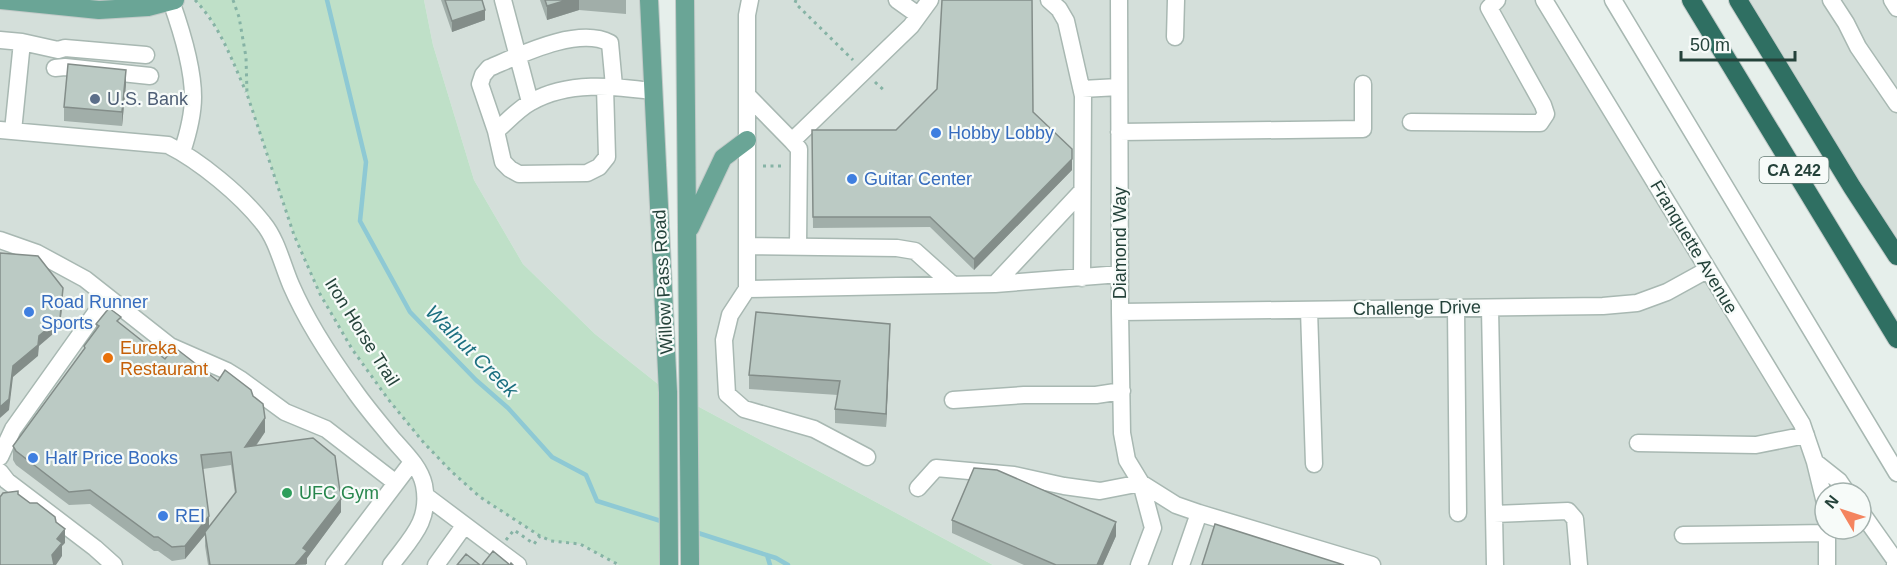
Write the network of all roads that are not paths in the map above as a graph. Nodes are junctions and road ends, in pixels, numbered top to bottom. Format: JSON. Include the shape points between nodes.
{"nodes":[{"id":1,"x":0,"y":0,"type":"edge"},
{"id":2,"x":503,"y":0,"type":"edge"},
{"id":3,"x":649,"y":0,"type":"edge"},
{"id":4,"x":685,"y":0,"type":"edge"},
{"id":5,"x":695,"y":0,"type":"edge"},
{"id":6,"x":750,"y":0,"type":"edge"},
{"id":7,"x":897,"y":0,"type":"edge"},
{"id":8,"x":1049,"y":0,"type":"edge"},
{"id":9,"x":1119,"y":0,"type":"edge"},
{"id":10,"x":1176,"y":0,"type":"edge"},
{"id":11,"x":1544,"y":0,"type":"edge"},
{"id":12,"x":1613,"y":0,"type":"edge"},
{"id":13,"x":1691,"y":0,"type":"edge"},
{"id":14,"x":1738,"y":0,"type":"edge"},
{"id":15,"x":1831,"y":0,"type":"edge"},
{"id":16,"x":1892,"y":0,"type":"edge"},
{"id":17,"x":173,"y":1,"type":"edge"},
{"id":18,"x":1489,"y":2,"type":"edge"},
{"id":19,"x":926,"y":4,"type":"edge"},
{"id":20,"x":1897,"y":8,"type":"edge"},
{"id":21,"x":687,"y":31,"type":"junction"},
{"id":22,"x":1175,"y":37,"type":"dead end"},
{"id":23,"x":0,"y":40,"type":"edge"},
{"id":24,"x":22,"y":42,"type":"junction"},
{"id":25,"x":517,"y":56,"type":"junction"},
{"id":26,"x":148,"y":66,"type":"dead end"},
{"id":27,"x":1363,"y":84,"type":"dead end"},
{"id":28,"x":609,"y":87,"type":"junction"},
{"id":29,"x":1119,"y":87,"type":"junction"},
{"id":30,"x":1082,"y":89,"type":"junction"},
{"id":31,"x":653,"y":91,"type":"junction"},
{"id":32,"x":747,"y":95,"type":"junction"},
{"id":33,"x":530,"y":102,"type":"junction"},
{"id":34,"x":1897,"y":104,"type":"edge"},
{"id":35,"x":1411,"y":122,"type":"dead end"},
{"id":36,"x":7,"y":130,"type":"edge"},
{"id":37,"x":496,"y":131,"type":"junction"},
{"id":38,"x":1119,"y":132,"type":"junction"},
{"id":39,"x":747,"y":140,"type":"junction"},
{"id":40,"x":792,"y":141,"type":"junction"},
{"id":41,"x":182,"y":152,"type":"junction"},
{"id":42,"x":1083,"y":191,"type":"junction"},
{"id":43,"x":688,"y":232,"type":"junction"},
{"id":44,"x":0,"y":240,"type":"edge"},
{"id":45,"x":748,"y":246,"type":"junction"},
{"id":46,"x":798,"y":246,"type":"junction"},
{"id":47,"x":1897,"y":256,"type":"edge"},
{"id":48,"x":1707,"y":270,"type":"junction"},
{"id":49,"x":1120,"y":274,"type":"junction"},
{"id":50,"x":1082,"y":278,"type":"junction"},
{"id":51,"x":995,"y":284,"type":"junction"},
{"id":52,"x":953,"y":285,"type":"junction"},
{"id":53,"x":747,"y":289,"type":"junction"},
{"id":54,"x":107,"y":297,"type":"junction"},
{"id":55,"x":1456,"y":308,"type":"junction"},
{"id":56,"x":1490,"y":308,"type":"junction"},
{"id":57,"x":1309,"y":310,"type":"junction"},
{"id":58,"x":1120,"y":312,"type":"junction"},
{"id":59,"x":1897,"y":339,"type":"edge"},
{"id":60,"x":1122,"y":391,"type":"junction"},
{"id":61,"x":953,"y":400,"type":"dead end"},
{"id":62,"x":1806,"y":435,"type":"junction"},
{"id":63,"x":1638,"y":443,"type":"dead end"},
{"id":64,"x":0,"y":457,"type":"edge"},
{"id":65,"x":867,"y":457,"type":"dead end"},
{"id":66,"x":412,"y":462,"type":"junction"},
{"id":67,"x":1815,"y":462,"type":"junction"},
{"id":68,"x":1314,"y":464,"type":"dead end"},
{"id":69,"x":0,"y":472,"type":"edge"},
{"id":70,"x":1897,"y":472,"type":"edge"},
{"id":71,"x":1820,"y":481,"type":"edge"},
{"id":72,"x":1838,"y":481,"type":"edge"},
{"id":73,"x":396,"y":483,"type":"junction"},
{"id":74,"x":1140,"y":483,"type":"junction"},
{"id":75,"x":918,"y":488,"type":"dead end"},
{"id":76,"x":426,"y":496,"type":"junction"},
{"id":77,"x":1199,"y":513,"type":"junction"},
{"id":78,"x":1458,"y":513,"type":"dead end"},
{"id":79,"x":1494,"y":514,"type":"junction"},
{"id":80,"x":464,"y":526,"type":"junction"},
{"id":81,"x":1873,"y":529,"type":"edge"},
{"id":82,"x":1813,"y":531,"type":"edge"},
{"id":83,"x":1683,"y":535,"type":"dead end"},
{"id":84,"x":1827,"y":541,"type":"edge"},
{"id":85,"x":395,"y":564,"type":"edge"},
{"id":86,"x":114,"y":565,"type":"edge"},
{"id":87,"x":334,"y":565,"type":"edge"},
{"id":88,"x":436,"y":565,"type":"edge"},
{"id":89,"x":518,"y":565,"type":"edge"},
{"id":90,"x":669,"y":565,"type":"edge"},
{"id":91,"x":690,"y":565,"type":"edge"},
{"id":92,"x":1139,"y":565,"type":"edge"},
{"id":93,"x":1181,"y":565,"type":"edge"},
{"id":94,"x":1372,"y":565,"type":"edge"},
{"id":95,"x":1495,"y":565,"type":"edge"},
{"id":96,"x":1579,"y":565,"type":"edge"},
{"id":97,"x":1827,"y":565,"type":"edge"},
{"id":98,"x":1895,"y":565,"type":"edge"}],
"edges":[{"from":1,"to":17,"type":"main road","via":[[99,10]]},
{"from":2,"to":25,"type":"street"},
{"from":3,"to":31,"type":"main road","name":"Willow Pass Road"},
{"from":4,"to":21,"type":"main road","name":"Willow Pass Road"},
{"from":5,"to":21,"type":"main road"},
{"from":6,"to":32,"type":"street"},
{"from":7,"to":19,"type":"street"},
{"from":8,"to":30,"type":"street","via":[[1066,21]]},
{"from":9,"to":29,"type":"street","name":"Diamond Way"},
{"from":10,"to":22,"type":"street"},
{"from":11,"to":48,"type":"street","name":"Franquette Avenue"},
{"from":12,"to":70,"type":"street"},
{"from":13,"to":59,"type":"highway","number":"CA 242"},
{"from":14,"to":47,"type":"highway","number":"CA 242"},
{"from":15,"to":34,"type":"street"},
{"from":16,"to":20,"type":"street"},
{"from":17,"to":41,"type":"street","via":[[193,96],[190,127]]},
{"from":18,"to":35,"type":"street","via":[[1546,114],[1540,123]]},
{"from":19,"to":40,"type":"street","via":[[911,26]]},
{"from":21,"to":43,"type":"main road","name":"Willow Pass Road"},
{"from":23,"to":24,"type":"street"},
{"from":24,"to":26,"type":"street","via":[[56,59],[65,48]]},
{"from":24,"to":36,"type":"street"},
{"from":25,"to":28,"type":"street","via":[[561,41],[600,38],[610,43]]},
{"from":25,"to":33,"type":"street"},
{"from":25,"to":37,"type":"street","via":[[489,68],[480,84]]},
{"from":27,"to":38,"type":"street","via":[[1363,129]]},
{"from":28,"to":31,"type":"street"},
{"from":28,"to":33,"type":"street","via":[[564,88]]},
{"from":28,"to":37,"type":"street","via":[[607,157],[587,173],[519,174],[503,162]]},
{"from":29,"to":30,"type":"street"},
{"from":29,"to":38,"type":"street","name":"Diamond Way"},
{"from":30,"to":42,"type":"street"},
{"from":31,"to":90,"type":"main road","name":"Willow Pass Road","via":[[668,392]]},
{"from":32,"to":39,"type":"street"},
{"from":32,"to":40,"type":"street"},
{"from":33,"to":37,"type":"street"},
{"from":36,"to":41,"type":"street","via":[[168,145]]},
{"from":38,"to":49,"type":"street","name":"Diamond Way"},
{"from":39,"to":43,"type":"main road","via":[[723,158]]},
{"from":39,"to":45,"type":"street"},
{"from":40,"to":46,"type":"street","via":[[799,149]]},
{"from":41,"to":66,"type":"street","via":[[240,197],[264,225],[324,346]]},
{"from":42,"to":50,"type":"street"},
{"from":42,"to":51,"type":"street"},
{"from":43,"to":91,"type":"main road","name":"Willow Pass Road"},
{"from":44,"to":54,"type":"street","via":[[54,262]]},
{"from":45,"to":46,"type":"street"},
{"from":45,"to":53,"type":"street"},
{"from":46,"to":52,"type":"street","via":[[915,251]]},
{"from":48,"to":56,"type":"street","name":"Challenge Drive","via":[[1667,292],[1636,303]]},
{"from":48,"to":62,"type":"street","name":"Franquette Avenue"},
{"from":49,"to":50,"type":"street"},
{"from":49,"to":58,"type":"street","name":"Diamond Way"},
{"from":50,"to":51,"type":"street"},
{"from":51,"to":52,"type":"street"},
{"from":52,"to":53,"type":"street"},
{"from":53,"to":65,"type":"street","via":[[730,315],[724,340],[727,394],[744,409],[814,429]]},
{"from":54,"to":64,"type":"street","via":[[13,429]]},
{"from":54,"to":73,"type":"street","via":[[170,346],[227,371],[285,412],[326,429]]},
{"from":55,"to":56,"type":"street","name":"Challenge Drive"},
{"from":55,"to":57,"type":"street","name":"Challenge Drive"},
{"from":55,"to":78,"type":"street"},
{"from":56,"to":79,"type":"street"},
{"from":57,"to":58,"type":"street","name":"Challenge Drive"},
{"from":57,"to":68,"type":"street"},
{"from":58,"to":60,"type":"street","name":"Diamond Way"},
{"from":60,"to":61,"type":"street"},
{"from":60,"to":74,"type":"street","name":"Diamond Way","via":[[1122,433],[1127,460]]},
{"from":62,"to":63,"type":"street","via":[[1756,445]]},
{"from":62,"to":67,"type":"street","name":"Franquette Avenue"},
{"from":66,"to":73,"type":"street"},
{"from":66,"to":76,"type":"street","via":[[424,482]]},
{"from":67,"to":71,"type":"street","name":"Franquette Avenue"},
{"from":67,"to":72,"type":"street"},
{"from":69,"to":86,"type":"street"},
{"from":73,"to":87,"type":"street"},
{"from":74,"to":75,"type":"street","via":[[1100,491],[936,468]]},
{"from":74,"to":77,"type":"street","via":[[1176,506]]},
{"from":74,"to":92,"type":"street","name":"Diamond Way","via":[[1153,528]]},
{"from":76,"to":80,"type":"street"},
{"from":76,"to":85,"type":"street","via":[[422,522]]},
{"from":77,"to":93,"type":"street"},
{"from":77,"to":94,"type":"street"},
{"from":79,"to":95,"type":"street"},
{"from":79,"to":96,"type":"street","via":[[1568,511],[1575,519]]},
{"from":80,"to":88,"type":"street"},
{"from":80,"to":89,"type":"street"},
{"from":81,"to":98,"type":"street"},
{"from":82,"to":83,"type":"street"},
{"from":84,"to":97,"type":"street"}]}
